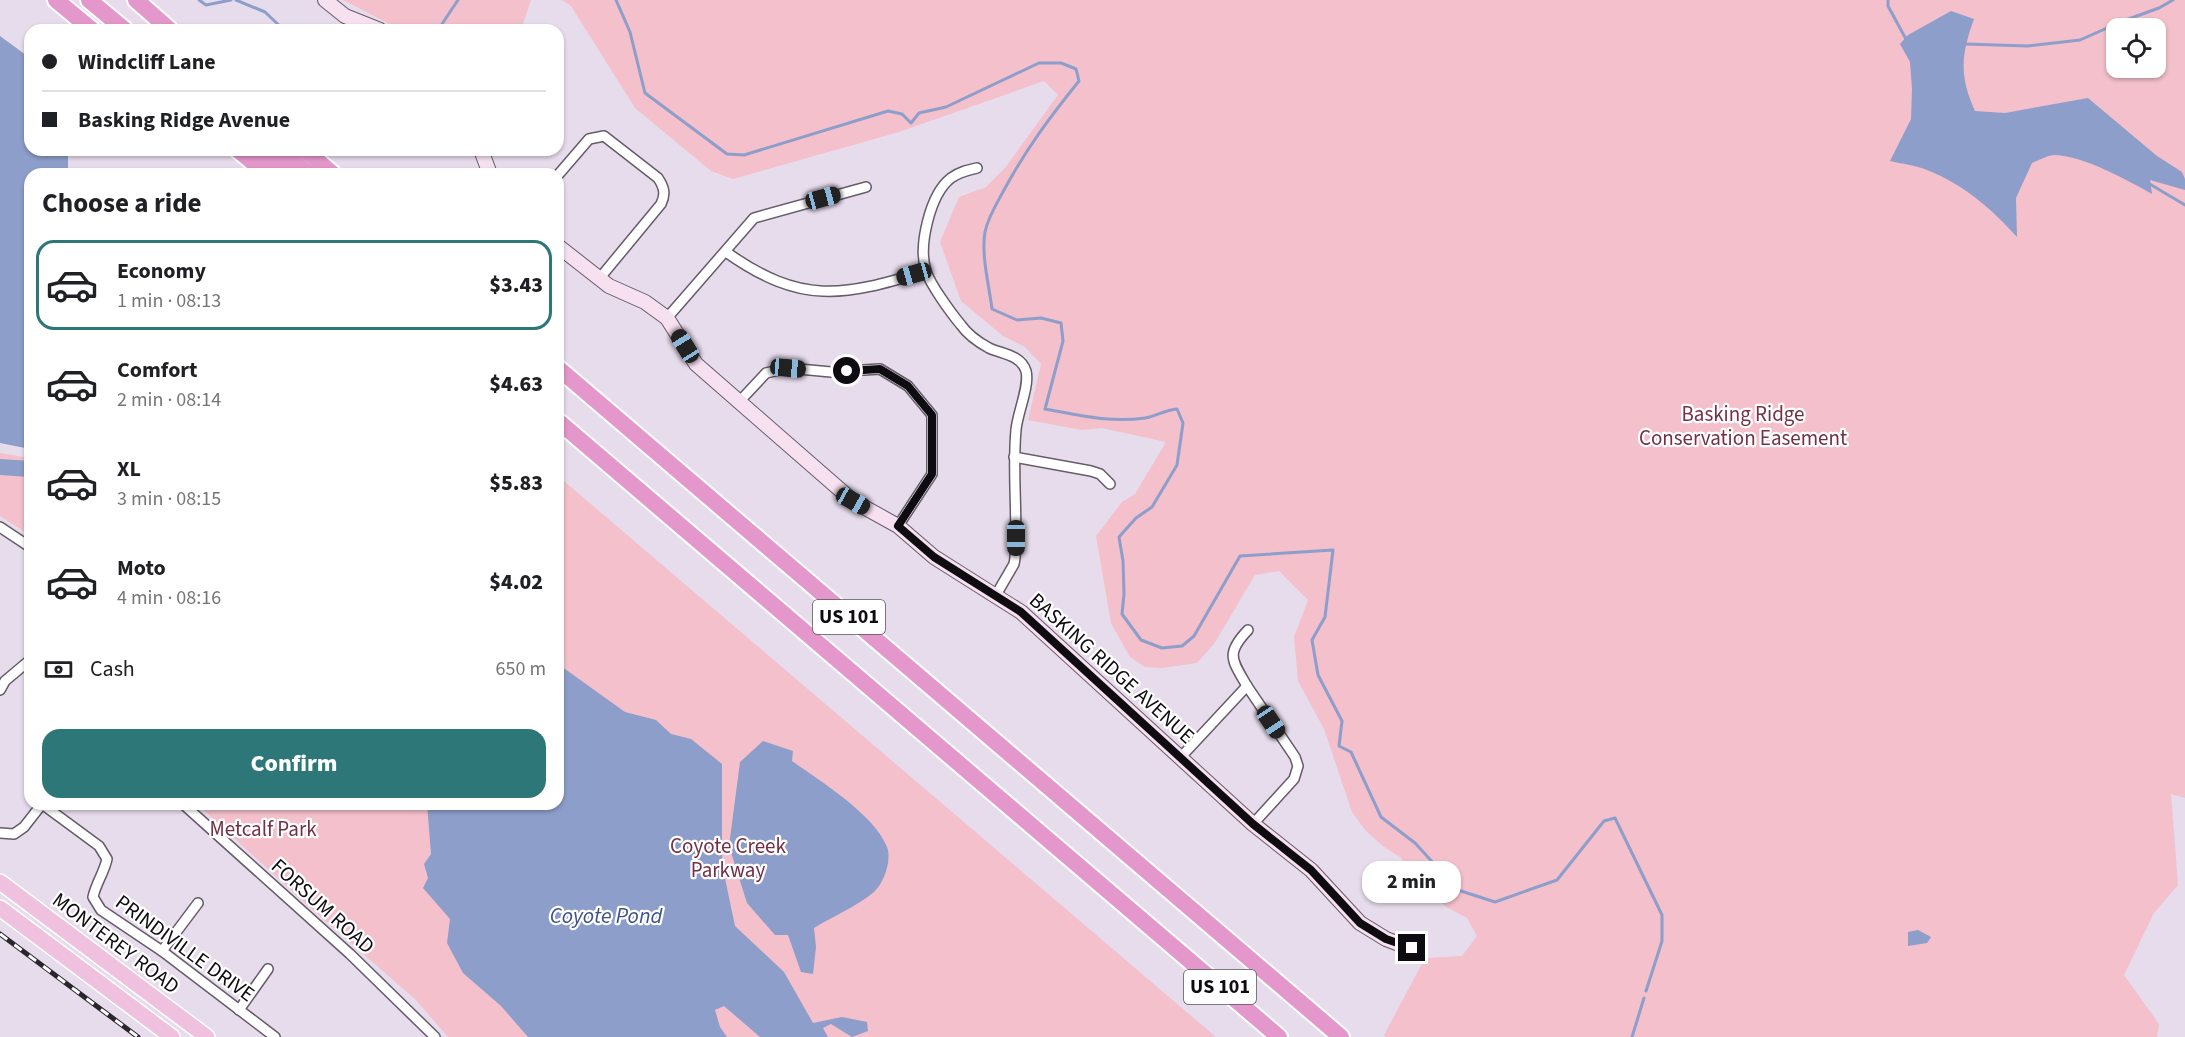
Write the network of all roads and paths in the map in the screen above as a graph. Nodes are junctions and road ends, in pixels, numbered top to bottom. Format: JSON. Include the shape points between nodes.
{"nodes":[{"id":1,"x":56,"y":0,"type":"edge"},
{"id":2,"x":89,"y":0,"type":"edge"},
{"id":3,"x":103,"y":0,"type":"edge"},
{"id":4,"x":136,"y":0,"type":"edge"},
{"id":5,"x":148,"y":0,"type":"edge"},
{"id":6,"x":325,"y":0,"type":"edge"},
{"id":7,"x":85,"y":24,"type":"edge"},
{"id":8,"x":118,"y":24,"type":"edge"},
{"id":9,"x":131,"y":24,"type":"edge"},
{"id":10,"x":164,"y":24,"type":"edge"},
{"id":11,"x":164,"y":24,"type":"edge"},
{"id":12,"x":366,"y":24,"type":"edge"},
{"id":13,"x":245,"y":156,"type":"edge"},
{"id":14,"x":269,"y":156,"type":"edge"},
{"id":15,"x":287,"y":156,"type":"edge"},
{"id":16,"x":312,"y":156,"type":"edge"},
{"id":17,"x":260,"y":168,"type":"edge"},
{"id":18,"x":282,"y":168,"type":"edge"},
{"id":19,"x":302,"y":168,"type":"edge"},
{"id":20,"x":326,"y":168,"type":"edge"},
{"id":21,"x":564,"y":168,"type":"edge"},
{"id":22,"x":976,"y":168,"type":"dead end"},
{"id":23,"x":866,"y":187,"type":"dead end"},
{"id":24,"x":564,"y":251,"type":"edge"},
{"id":25,"x":726,"y":252,"type":"junction"},
{"id":26,"x":926,"y":271,"type":"junction"},
{"id":27,"x":599,"y":279,"type":"junction"},
{"id":28,"x":667,"y":318,"type":"junction"},
{"id":29,"x":564,"y":373,"type":"edge"},
{"id":30,"x":738,"y":403,"type":"junction"},
{"id":31,"x":564,"y":426,"type":"edge"},
{"id":32,"x":1014,"y":458,"type":"junction"},
{"id":33,"x":1110,"y":484,"type":"dead end"},
{"id":34,"x":0,"y":526,"type":"edge"},
{"id":35,"x":898,"y":526,"type":"junction"},
{"id":36,"x":24,"y":543,"type":"edge"},
{"id":37,"x":996,"y":595,"type":"junction"},
{"id":38,"x":1248,"y":630,"type":"dead end"},
{"id":39,"x":24,"y":665,"type":"edge"},
{"id":40,"x":1247,"y":686,"type":"junction"},
{"id":41,"x":0,"y":690,"type":"edge"},
{"id":42,"x":1180,"y":758,"type":"junction"},
{"id":43,"x":37,"y":810,"type":"edge"},
{"id":44,"x":50,"y":810,"type":"edge"},
{"id":45,"x":190,"y":810,"type":"edge"},
{"id":46,"x":1253,"y":824,"type":"junction"},
{"id":47,"x":0,"y":833,"type":"edge"},
{"id":48,"x":0,"y":882,"type":"edge"},
{"id":49,"x":198,"y":903,"type":"dead end"},
{"id":50,"x":0,"y":908,"type":"edge"},
{"id":51,"x":1412,"y":948,"type":"dead end"},
{"id":52,"x":162,"y":951,"type":"junction"},
{"id":53,"x":268,"y":969,"type":"dead end"},
{"id":54,"x":239,"y":1010,"type":"junction"},
{"id":55,"x":172,"y":1037,"type":"edge"},
{"id":56,"x":207,"y":1037,"type":"edge"},
{"id":57,"x":275,"y":1037,"type":"edge"},
{"id":58,"x":435,"y":1037,"type":"edge"},
{"id":59,"x":1279,"y":1037,"type":"edge"},
{"id":60,"x":1341,"y":1037,"type":"edge"}],
"edges":[{"from":1,"to":7,"type":"highway"},
{"from":2,"to":8,"type":"highway"},
{"from":3,"to":9,"type":"highway"},
{"from":4,"to":10,"type":"highway"},
{"from":5,"to":11,"type":"highway"},
{"from":6,"to":12,"type":"street","via":[[345,16]]},
{"from":13,"to":17,"type":"highway"},
{"from":14,"to":18,"type":"highway"},
{"from":15,"to":19,"type":"highway"},
{"from":16,"to":20,"type":"highway"},
{"from":21,"to":27,"type":"street","via":[[589,139],[604,136],[662,184],[661,204]]},
{"from":22,"to":26,"type":"street","via":[[949,179],[932,205],[925,237]]},
{"from":23,"to":25,"type":"street","via":[[759,215]]},
{"from":24,"to":27,"type":"street","name":"BASKING RIDGE AVENUE"},
{"from":25,"to":26,"type":"street","via":[[776,282],[823,292],[860,289]]},
{"from":25,"to":28,"type":"street"},
{"from":26,"to":32,"type":"street","via":[[962,327],[983,344],[1016,358],[1026,371]]},
{"from":27,"to":28,"type":"street","name":"BASKING RIDGE AVENUE"},
{"from":28,"to":30,"type":"street","name":"BASKING RIDGE AVENUE","via":[[696,364]]},
{"from":29,"to":60,"type":"highway","number":"US 101"},
{"from":30,"to":35,"type":"street","name":"BASKING RIDGE AVENUE","via":[[853,501]]},
{"from":30,"to":35,"type":"street","via":[[766,373],[788,368],[831,372],[880,369],[908,386],[932,415],[932,474]]},
{"from":31,"to":59,"type":"highway","number":"US 101"},
{"from":32,"to":33,"type":"street","via":[[1091,471]]},
{"from":32,"to":37,"type":"street","via":[[1015,558]]},
{"from":34,"to":36,"type":"street"},
{"from":35,"to":37,"type":"street","name":"BASKING RIDGE AVENUE","via":[[934,557]]},
{"from":37,"to":42,"type":"street","name":"BASKING RIDGE AVENUE","via":[[1021,612]]},
{"from":38,"to":40,"type":"street","via":[[1235,644],[1233,653]]},
{"from":39,"to":41,"type":"street"},
{"from":40,"to":42,"type":"street"},
{"from":40,"to":46,"type":"street","via":[[1298,766],[1294,779]]},
{"from":42,"to":46,"type":"street","name":"BASKING RIDGE AVENUE"},
{"from":43,"to":47,"type":"street","via":[[19,831]]},
{"from":44,"to":52,"type":"street","name":"PRINDIVILLE DRIVE","via":[[99,846],[107,859],[93,897],[101,910]]},
{"from":45,"to":58,"type":"street","name":"FORSUM ROAD","via":[[351,954]]},
{"from":46,"to":51,"type":"street","name":"BASKING RIDGE AVENUE","via":[[1311,870],[1360,923],[1386,939]]},
{"from":48,"to":56,"type":"main road","name":"MONTEREY ROAD"},
{"from":49,"to":52,"type":"street"},
{"from":50,"to":55,"type":"main road","name":"MONTEREY ROAD"},
{"from":52,"to":54,"type":"street","name":"PRINDIVILLE DRIVE"},
{"from":53,"to":54,"type":"street"},
{"from":54,"to":57,"type":"street","name":"PRINDIVILLE DRIVE"}]}
